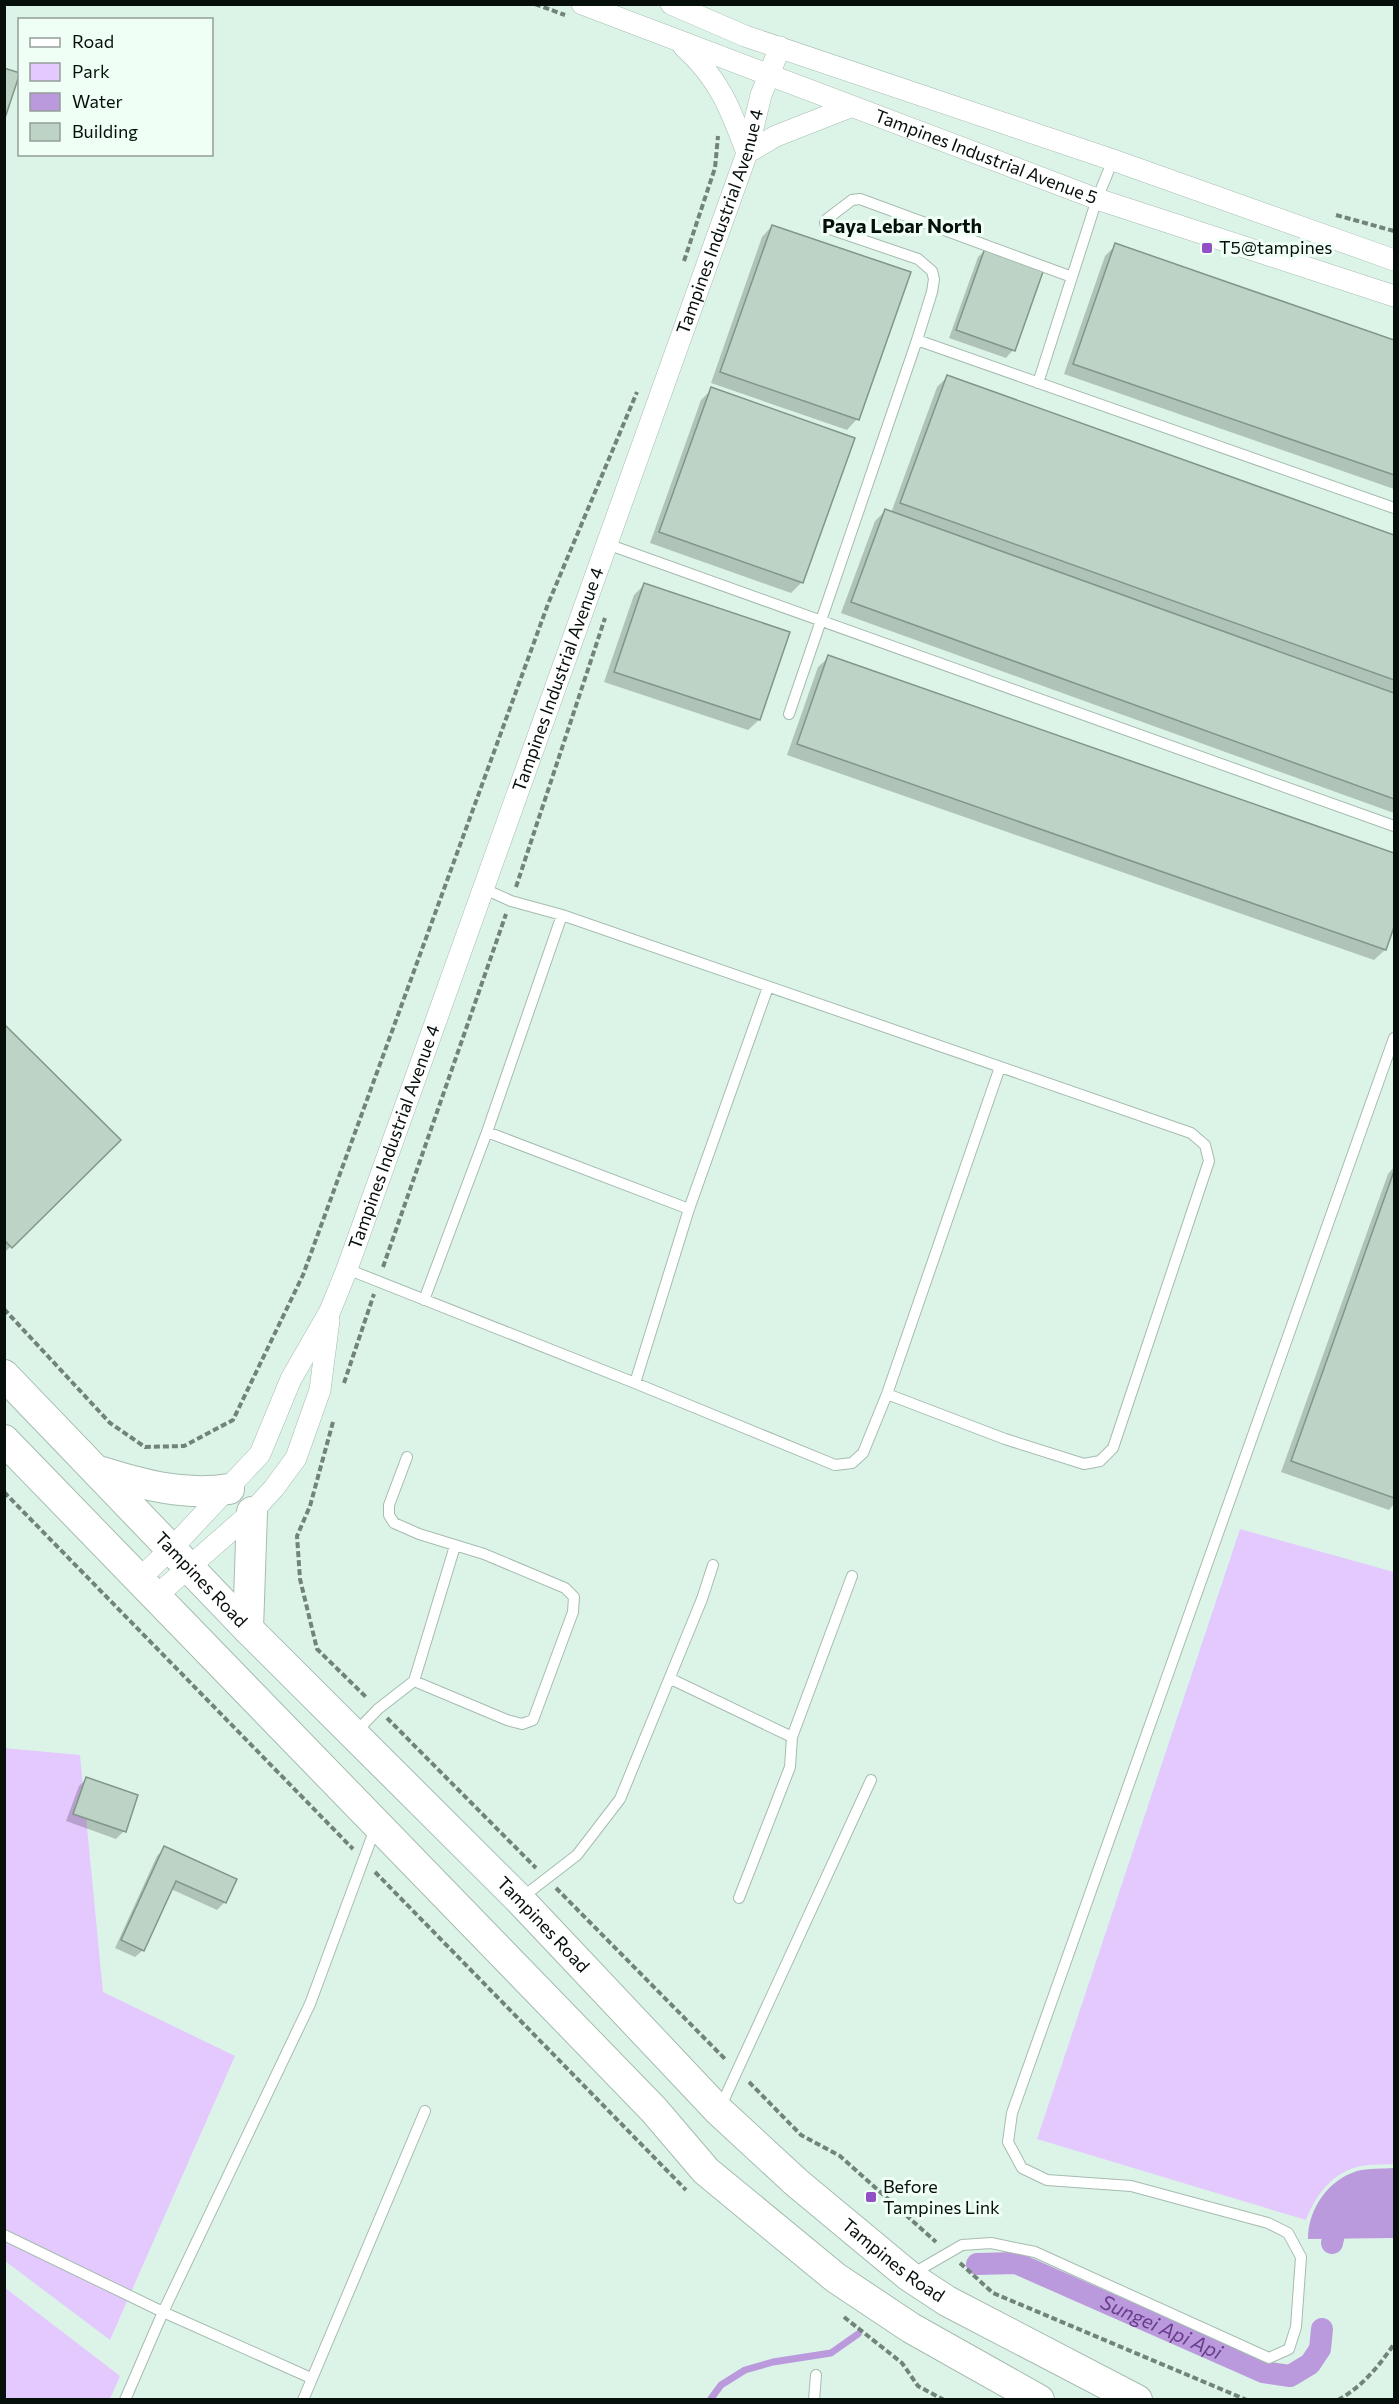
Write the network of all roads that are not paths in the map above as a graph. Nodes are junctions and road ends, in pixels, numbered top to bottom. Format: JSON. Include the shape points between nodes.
{"nodes":[{"id":1,"x":671,"y":4,"type":"edge"},
{"id":2,"x":575,"y":10,"type":"edge"},
{"id":3,"x":675,"y":39,"type":"junction"},
{"id":4,"x":780,"y":47,"type":"junction"},
{"id":5,"x":767,"y":74,"type":"junction"},
{"id":6,"x":850,"y":107,"type":"junction"},
{"id":7,"x":747,"y":153,"type":"junction"},
{"id":8,"x":1113,"y":160,"type":"junction"},
{"id":9,"x":1097,"y":199,"type":"junction"},
{"id":10,"x":1395,"y":260,"type":"edge"},
{"id":11,"x":1072,"y":277,"type":"junction"},
{"id":12,"x":1395,"y":296,"type":"edge"},
{"id":13,"x":917,"y":340,"type":"junction"},
{"id":14,"x":1038,"y":383,"type":"junction"},
{"id":15,"x":1395,"y":508,"type":"edge"},
{"id":16,"x":607,"y":544,"type":"junction"},
{"id":17,"x":820,"y":620,"type":"junction"},
{"id":18,"x":789,"y":714,"type":"dead end"},
{"id":19,"x":1395,"y":826,"type":"edge"},
{"id":20,"x":482,"y":888,"type":"junction"},
{"id":21,"x":562,"y":915,"type":"junction"},
{"id":22,"x":768,"y":987,"type":"junction"},
{"id":23,"x":1395,"y":1038,"type":"edge"},
{"id":24,"x":1000,"y":1067,"type":"junction"},
{"id":25,"x":487,"y":1132,"type":"junction"},
{"id":26,"x":689,"y":1209,"type":"junction"},
{"id":27,"x":347,"y":1269,"type":"junction"},
{"id":28,"x":424,"y":1300,"type":"junction"},
{"id":29,"x":330,"y":1311,"type":"junction"},
{"id":30,"x":4,"y":1375,"type":"edge"},
{"id":31,"x":635,"y":1383,"type":"junction"},
{"id":32,"x":887,"y":1394,"type":"junction"},
{"id":33,"x":4,"y":1440,"type":"edge"},
{"id":34,"x":407,"y":1457,"type":"dead end"},
{"id":35,"x":99,"y":1471,"type":"junction"},
{"id":36,"x":229,"y":1489,"type":"junction"},
{"id":37,"x":252,"y":1512,"type":"junction"},
{"id":38,"x":455,"y":1546,"type":"junction"},
{"id":39,"x":181,"y":1557,"type":"junction"},
{"id":40,"x":713,"y":1565,"type":"dead end"},
{"id":41,"x":852,"y":1576,"type":"dead end"},
{"id":42,"x":147,"y":1588,"type":"junction"},
{"id":43,"x":248,"y":1629,"type":"junction"},
{"id":44,"x":670,"y":1679,"type":"junction"},
{"id":45,"x":414,"y":1681,"type":"junction"},
{"id":46,"x":353,"y":1735,"type":"junction"},
{"id":47,"x":792,"y":1737,"type":"junction"},
{"id":48,"x":871,"y":1780,"type":"dead end"},
{"id":49,"x":377,"y":1822,"type":"junction"},
{"id":50,"x":739,"y":1898,"type":"dead end"},
{"id":51,"x":519,"y":1899,"type":"junction"},
{"id":52,"x":719,"y":2110,"type":"junction"},
{"id":53,"x":425,"y":2111,"type":"dead end"},
{"id":54,"x":4,"y":2235,"type":"edge"},
{"id":55,"x":909,"y":2276,"type":"junction"},
{"id":56,"x":163,"y":2312,"type":"junction"},
{"id":57,"x":816,"y":2375,"type":"dead end"},
{"id":58,"x":311,"y":2378,"type":"junction"},
{"id":59,"x":125,"y":2400,"type":"edge"},
{"id":60,"x":303,"y":2400,"type":"edge"},
{"id":61,"x":814,"y":2400,"type":"edge"},
{"id":62,"x":1039,"y":2400,"type":"edge"},
{"id":63,"x":1137,"y":2400,"type":"edge"}],
"edges":[{"from":1,"to":4,"type":"street","name":"Tampines Industrial Avenue 5"},
{"from":2,"to":3,"type":"street","name":"Tampines Industrial Avenue 5"},
{"from":3,"to":5,"type":"street","name":"Tampines Industrial Avenue 5"},
{"from":3,"to":7,"type":"street","via":[[700,61],[719,86]]},
{"from":4,"to":5,"type":"street","name":"Tampines Industrial Avenue 4"},
{"from":4,"to":8,"type":"street","name":"Tampines Industrial Avenue 5"},
{"from":5,"to":6,"type":"street","name":"Tampines Industrial Avenue 5"},
{"from":5,"to":7,"type":"street","name":"Tampines Industrial Avenue 4"},
{"from":6,"to":7,"type":"street","via":[[776,136]]},
{"from":6,"to":9,"type":"street","name":"Tampines Industrial Avenue 5"},
{"from":7,"to":16,"type":"street","name":"Tampines Industrial Avenue 4"},
{"from":8,"to":9,"type":"lane"},
{"from":8,"to":10,"type":"street","name":"Tampines Industrial Avenue 5"},
{"from":9,"to":11,"type":"lane"},
{"from":9,"to":12,"type":"street","name":"Tampines Industrial Avenue 5"},
{"from":11,"to":13,"type":"lane","via":[[860,199],[852,200],[827,219],[827,228],[918,259],[932,271],[932,292]]},
{"from":11,"to":14,"type":"lane"},
{"from":13,"to":14,"type":"lane"},
{"from":13,"to":17,"type":"lane"},
{"from":14,"to":15,"type":"lane"},
{"from":16,"to":17,"type":"lane"},
{"from":16,"to":20,"type":"street","name":"Tampines Industrial Avenue 4"},
{"from":17,"to":18,"type":"lane"},
{"from":17,"to":19,"type":"lane"},
{"from":20,"to":21,"type":"lane","via":[[511,901]]},
{"from":20,"to":27,"type":"street","name":"Tampines Industrial Avenue 4"},
{"from":21,"to":22,"type":"lane"},
{"from":21,"to":25,"type":"lane"},
{"from":22,"to":24,"type":"lane"},
{"from":22,"to":26,"type":"lane"},
{"from":23,"to":55,"type":"lane","via":[[1012,2113],[1008,2142],[1022,2168],[1047,2180],[1131,2186],[1268,2223],[1288,2233],[1301,2257],[1296,2327],[1288,2349],[1269,2358],[1035,2252],[991,2243],[962,2245]]},
{"from":24,"to":32,"type":"lane"},
{"from":24,"to":32,"type":"lane","via":[[1191,1133],[1205,1145],[1209,1161],[1113,1448],[1100,1461],[1084,1464]]},
{"from":25,"to":26,"type":"lane"},
{"from":25,"to":28,"type":"lane"},
{"from":26,"to":31,"type":"lane"},
{"from":27,"to":28,"type":"lane"},
{"from":27,"to":29,"type":"street","name":"Tampines Industrial Avenue 4"},
{"from":28,"to":31,"type":"lane"},
{"from":29,"to":36,"type":"street","name":"Tampines Industrial Avenue 4","via":[[291,1379],[260,1454]]},
{"from":29,"to":37,"type":"street","name":"Tampines Industrial Avenue 4","via":[[320,1390],[296,1458]]},
{"from":30,"to":35,"type":"main road","name":"Tampines Road"},
{"from":31,"to":32,"type":"lane","via":[[835,1465],[852,1463],[862,1453]]},
{"from":33,"to":42,"type":"main road"},
{"from":34,"to":38,"type":"lane","via":[[389,1515],[394,1523]]},
{"from":35,"to":36,"type":"main road","via":[[169,1489]]},
{"from":35,"to":39,"type":"main road","name":"Tampines Road"},
{"from":36,"to":39,"type":"street","name":"Tampines Industrial Avenue 4"},
{"from":37,"to":39,"type":"street","name":"Tampines Industrial Avenue 4"},
{"from":37,"to":43,"type":"main road"},
{"from":38,"to":45,"type":"lane"},
{"from":38,"to":45,"type":"lane","via":[[565,1588],[574,1597],[573,1612],[533,1720],[522,1724],[507,1720]]},
{"from":39,"to":42,"type":"street","name":"Tampines Industrial Avenue 4"},
{"from":39,"to":43,"type":"main road","name":"Tampines Road"},
{"from":40,"to":44,"type":"lane"},
{"from":41,"to":47,"type":"lane"},
{"from":42,"to":49,"type":"main road"},
{"from":43,"to":46,"type":"main road","name":"Tampines Road"},
{"from":44,"to":47,"type":"lane"},
{"from":44,"to":51,"type":"lane","via":[[620,1799],[577,1855]]},
{"from":45,"to":46,"type":"lane"},
{"from":46,"to":51,"type":"main road","name":"Tampines Road"},
{"from":47,"to":50,"type":"lane","via":[[790,1767]]},
{"from":48,"to":52,"type":"lane"},
{"from":49,"to":56,"type":"lane","via":[[310,2004]]},
{"from":49,"to":62,"type":"main road","via":[[654,2110],[706,2171],[869,2302]]},
{"from":51,"to":52,"type":"main road","name":"Tampines Road"},
{"from":52,"to":55,"type":"main road","name":"Tampines Road","via":[[797,2183]]},
{"from":53,"to":58,"type":"lane"},
{"from":54,"to":56,"type":"lane"},
{"from":55,"to":63,"type":"main road","name":"Tampines Road","via":[[947,2301]]},
{"from":56,"to":58,"type":"lane"},
{"from":56,"to":59,"type":"lane"},
{"from":57,"to":61,"type":"lane"},
{"from":58,"to":60,"type":"lane"}]}
